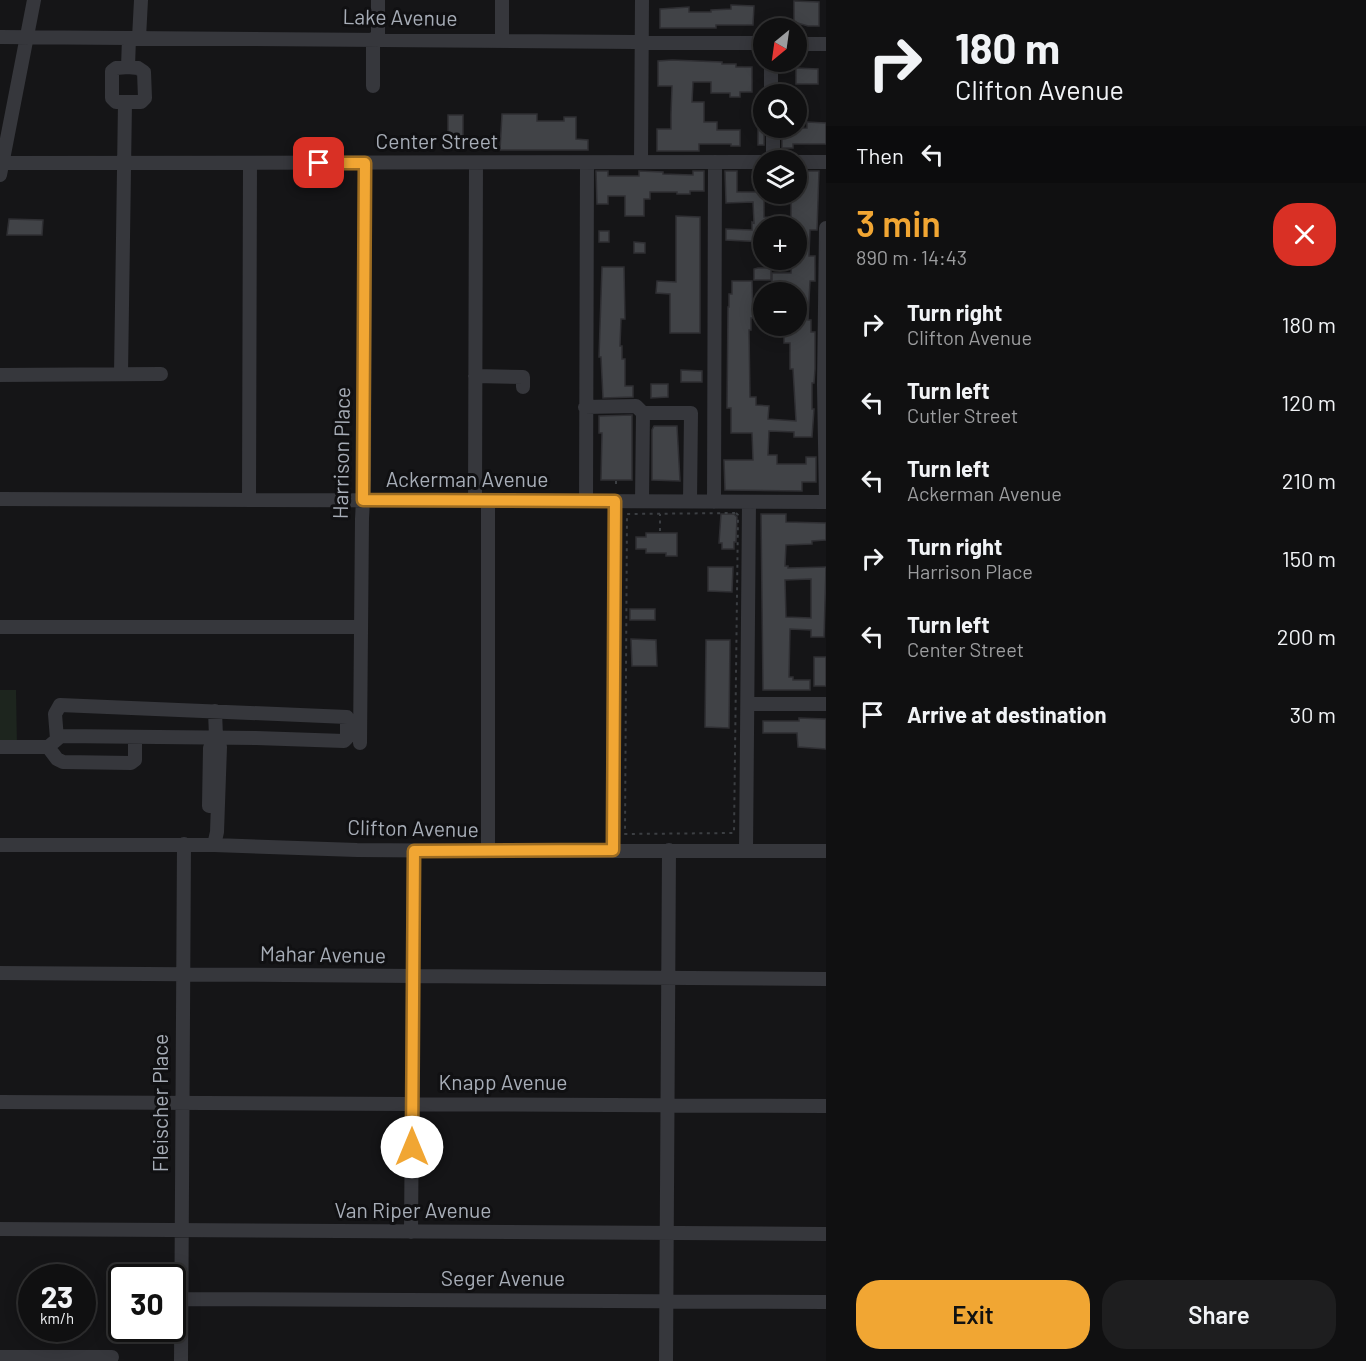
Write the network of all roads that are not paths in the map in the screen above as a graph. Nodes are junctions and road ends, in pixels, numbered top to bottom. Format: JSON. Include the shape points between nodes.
{"nodes":[{"id":1,"x":34,"y":0,"type":"edge"},
{"id":2,"x":141,"y":0,"type":"edge"},
{"id":3,"x":378,"y":0,"type":"edge"},
{"id":4,"x":502,"y":0,"type":"edge"},
{"id":5,"x":642,"y":0,"type":"edge"},
{"id":6,"x":0,"y":37,"type":"edge"},
{"id":7,"x":27,"y":37,"type":"junction"},
{"id":8,"x":134,"y":38,"type":"junction"},
{"id":9,"x":375,"y":39,"type":"junction"},
{"id":10,"x":502,"y":40,"type":"junction"},
{"id":11,"x":642,"y":42,"type":"junction"},
{"id":12,"x":753,"y":43,"type":"edge"},
{"id":13,"x":807,"y":44,"type":"edge"},
{"id":14,"x":826,"y":44,"type":"edge"},
{"id":15,"x":128,"y":67,"type":"junction"},
{"id":16,"x":373,"y":86,"type":"dead end"},
{"id":17,"x":125,"y":102,"type":"junction"},
{"id":18,"x":587,"y":162,"type":"junction"},
{"id":19,"x":641,"y":162,"type":"junction"},
{"id":20,"x":715,"y":162,"type":"junction"},
{"id":21,"x":753,"y":162,"type":"edge"},
{"id":22,"x":807,"y":162,"type":"edge"},
{"id":23,"x":826,"y":162,"type":"edge"},
{"id":24,"x":250,"y":163,"type":"junction"},
{"id":25,"x":365,"y":163,"type":"junction"},
{"id":26,"x":476,"y":163,"type":"junction"},
{"id":27,"x":125,"y":164,"type":"junction"},
{"id":28,"x":1,"y":168,"type":"edge"},
{"id":29,"x":826,"y":228,"type":"edge"},
{"id":30,"x":121,"y":374,"type":"junction"},
{"id":31,"x":161,"y":374,"type":"dead end"},
{"id":32,"x":0,"y":375,"type":"edge"},
{"id":33,"x":475,"y":376,"type":"junction"},
{"id":34,"x":825,"y":385,"type":"edge"},
{"id":35,"x":523,"y":387,"type":"dead end"},
{"id":36,"x":585,"y":407,"type":"junction"},
{"id":37,"x":643,"y":413,"type":"junction"},
{"id":38,"x":612,"y":494,"type":"junction"},
{"id":39,"x":0,"y":499,"type":"edge"},
{"id":40,"x":249,"y":500,"type":"junction"},
{"id":41,"x":363,"y":500,"type":"junction"},
{"id":42,"x":481,"y":501,"type":"junction"},
{"id":43,"x":585,"y":501,"type":"junction"},
{"id":44,"x":642,"y":501,"type":"junction"},
{"id":45,"x":690,"y":501,"type":"junction"},
{"id":46,"x":826,"y":501,"type":"edge"},
{"id":47,"x":714,"y":502,"type":"junction"},
{"id":48,"x":749,"y":502,"type":"junction"},
{"id":49,"x":0,"y":627,"type":"edge"},
{"id":50,"x":361,"y":627,"type":"junction"},
{"id":51,"x":748,"y":704,"type":"junction"},
{"id":52,"x":826,"y":704,"type":"edge"},
{"id":53,"x":214,"y":711,"type":"junction"},
{"id":54,"x":131,"y":737,"type":"junction"},
{"id":55,"x":216,"y":737,"type":"junction"},
{"id":56,"x":52,"y":743,"type":"junction"},
{"id":57,"x":360,"y":743,"type":"dead end"},
{"id":58,"x":0,"y":747,"type":"edge"},
{"id":59,"x":184,"y":844,"type":"junction"},
{"id":60,"x":0,"y":845,"type":"edge"},
{"id":61,"x":213,"y":845,"type":"junction"},
{"id":62,"x":613,"y":850,"type":"junction"},
{"id":63,"x":669,"y":850,"type":"junction"},
{"id":64,"x":414,"y":851,"type":"junction"},
{"id":65,"x":488,"y":851,"type":"junction"},
{"id":66,"x":746,"y":851,"type":"junction"},
{"id":67,"x":826,"y":851,"type":"edge"},
{"id":68,"x":0,"y":973,"type":"edge"},
{"id":69,"x":183,"y":974,"type":"junction"},
{"id":70,"x":413,"y":977,"type":"junction"},
{"id":71,"x":667,"y":977,"type":"junction"},
{"id":72,"x":826,"y":979,"type":"edge"},
{"id":73,"x":0,"y":1102,"type":"edge"},
{"id":74,"x":182,"y":1103,"type":"junction"},
{"id":75,"x":412,"y":1104,"type":"junction"},
{"id":76,"x":667,"y":1104,"type":"junction"},
{"id":77,"x":826,"y":1106,"type":"edge"},
{"id":78,"x":0,"y":1229,"type":"edge"},
{"id":79,"x":181,"y":1230,"type":"junction"},
{"id":80,"x":411,"y":1232,"type":"junction"},
{"id":81,"x":667,"y":1233,"type":"junction"},
{"id":82,"x":826,"y":1234,"type":"edge"},
{"id":83,"x":181,"y":1264,"type":"edge"},
{"id":84,"x":186,"y":1299,"type":"edge"},
{"id":85,"x":666,"y":1300,"type":"junction"},
{"id":86,"x":826,"y":1302,"type":"edge"},
{"id":87,"x":181,"y":1342,"type":"edge"},
{"id":88,"x":0,"y":1357,"type":"edge"},
{"id":89,"x":112,"y":1357,"type":"dead end"},
{"id":90,"x":181,"y":1361,"type":"edge"},
{"id":91,"x":666,"y":1361,"type":"edge"}],
"edges":[{"from":1,"to":7,"type":"street"},
{"from":2,"to":8,"type":"street"},
{"from":3,"to":9,"type":"street"},
{"from":4,"to":10,"type":"street"},
{"from":5,"to":11,"type":"street"},
{"from":6,"to":7,"type":"street","name":"Lake Avenue"},
{"from":7,"to":8,"type":"street","name":"Lake Avenue"},
{"from":7,"to":28,"type":"street"},
{"from":8,"to":9,"type":"street","name":"Lake Avenue"},
{"from":8,"to":15,"type":"street"},
{"from":9,"to":10,"type":"street","name":"Lake Avenue"},
{"from":9,"to":16,"type":"street"},
{"from":10,"to":11,"type":"street","name":"Lake Avenue"},
{"from":11,"to":12,"type":"street","name":"Lake Avenue"},
{"from":11,"to":19,"type":"street"},
{"from":13,"to":14,"type":"street"},
{"from":15,"to":17,"type":"street","via":[[116,68],[112,74],[112,98]]},
{"from":15,"to":17,"type":"street","via":[[144,72],[145,98],[141,102]]},
{"from":17,"to":27,"type":"street"},
{"from":18,"to":19,"type":"street","name":"Center Street"},
{"from":18,"to":26,"type":"street","name":"Center Street"},
{"from":18,"to":36,"type":"street"},
{"from":19,"to":20,"type":"street","name":"Center Street"},
{"from":20,"to":21,"type":"street","name":"Center Street"},
{"from":20,"to":47,"type":"street"},
{"from":22,"to":23,"type":"street"},
{"from":24,"to":25,"type":"street","name":"Center Street"},
{"from":24,"to":27,"type":"street","name":"Center Street"},
{"from":24,"to":40,"type":"street"},
{"from":25,"to":26,"type":"street","name":"Center Street"},
{"from":25,"to":41,"type":"street","name":"Harrison Place"},
{"from":26,"to":33,"type":"street"},
{"from":27,"to":28,"type":"street","name":"Center Street"},
{"from":27,"to":30,"type":"street"},
{"from":29,"to":34,"type":"street"},
{"from":30,"to":31,"type":"street"},
{"from":30,"to":32,"type":"street"},
{"from":33,"to":35,"type":"street","via":[[523,377]]},
{"from":33,"to":42,"type":"street"},
{"from":34,"to":46,"type":"street"},
{"from":36,"to":37,"type":"street","via":[[636,406]]},
{"from":36,"to":43,"type":"street"},
{"from":37,"to":44,"type":"street"},
{"from":37,"to":45,"type":"street","via":[[691,413]]},
{"from":38,"to":43,"type":"street","name":"Ackerman Avenue"},
{"from":38,"to":44,"type":"street","name":"Ackerman Avenue"},
{"from":38,"to":62,"type":"street"},
{"from":39,"to":40,"type":"street","name":"Ackerman Avenue"},
{"from":40,"to":41,"type":"street","name":"Ackerman Avenue"},
{"from":41,"to":42,"type":"street","name":"Ackerman Avenue"},
{"from":41,"to":50,"type":"street","name":"Harrison Place"},
{"from":42,"to":43,"type":"street","name":"Ackerman Avenue"},
{"from":42,"to":65,"type":"street"},
{"from":44,"to":45,"type":"street","name":"Ackerman Avenue"},
{"from":45,"to":47,"type":"street","name":"Ackerman Avenue"},
{"from":46,"to":48,"type":"street","name":"Ackerman Avenue"},
{"from":47,"to":48,"type":"street","name":"Ackerman Avenue"},
{"from":48,"to":51,"type":"street"},
{"from":49,"to":50,"type":"street"},
{"from":50,"to":57,"type":"street","name":"Harrison Place"},
{"from":51,"to":52,"type":"street"},
{"from":51,"to":66,"type":"street"},
{"from":53,"to":55,"type":"street"},
{"from":53,"to":55,"type":"street","via":[[347,717],[344,741]]},
{"from":53,"to":56,"type":"street","via":[[60,705],[55,714]]},
{"from":54,"to":55,"type":"street"},
{"from":54,"to":56,"type":"street","via":[[62,736]]},
{"from":54,"to":56,"type":"street","via":[[135,741],[135,760],[131,763],[63,762],[57,759]]},
{"from":55,"to":61,"type":"street","via":[[210,748],[209,831]]},
{"from":56,"to":58,"type":"street"},
{"from":59,"to":60,"type":"street","name":"Clifton Avenue"},
{"from":59,"to":61,"type":"street","name":"Clifton Avenue"},
{"from":59,"to":69,"type":"street","name":"Fleischer Place"},
{"from":61,"to":64,"type":"street","name":"Clifton Avenue"},
{"from":62,"to":63,"type":"street","name":"Clifton Avenue"},
{"from":62,"to":65,"type":"street","name":"Clifton Avenue"},
{"from":63,"to":66,"type":"street","name":"Clifton Avenue"},
{"from":63,"to":71,"type":"street"},
{"from":64,"to":65,"type":"street","name":"Clifton Avenue"},
{"from":64,"to":70,"type":"street"},
{"from":66,"to":67,"type":"street","name":"Clifton Avenue"},
{"from":68,"to":69,"type":"street","name":"Mahar Avenue"},
{"from":69,"to":70,"type":"street","name":"Mahar Avenue"},
{"from":69,"to":74,"type":"street","name":"Fleischer Place"},
{"from":70,"to":71,"type":"street","name":"Mahar Avenue"},
{"from":70,"to":75,"type":"street"},
{"from":71,"to":72,"type":"street","name":"Mahar Avenue"},
{"from":71,"to":76,"type":"street"},
{"from":73,"to":74,"type":"street","name":"Knapp Avenue"},
{"from":74,"to":75,"type":"street","name":"Knapp Avenue"},
{"from":74,"to":79,"type":"street","name":"Fleischer Place"},
{"from":75,"to":76,"type":"street","name":"Knapp Avenue"},
{"from":75,"to":80,"type":"street"},
{"from":76,"to":77,"type":"street","name":"Knapp Avenue"},
{"from":76,"to":81,"type":"street"},
{"from":78,"to":79,"type":"street","name":"Van Riper Avenue"},
{"from":79,"to":80,"type":"street","name":"Van Riper Avenue"},
{"from":79,"to":83,"type":"street","name":"Fleischer Place"},
{"from":80,"to":81,"type":"street","name":"Van Riper Avenue"},
{"from":81,"to":82,"type":"street","name":"Van Riper Avenue"},
{"from":81,"to":85,"type":"street"},
{"from":84,"to":85,"type":"street","name":"Seger Avenue"},
{"from":85,"to":86,"type":"street","name":"Seger Avenue"},
{"from":85,"to":91,"type":"street"},
{"from":87,"to":90,"type":"street","name":"Fleischer Place"},
{"from":88,"to":89,"type":"street"}]}
